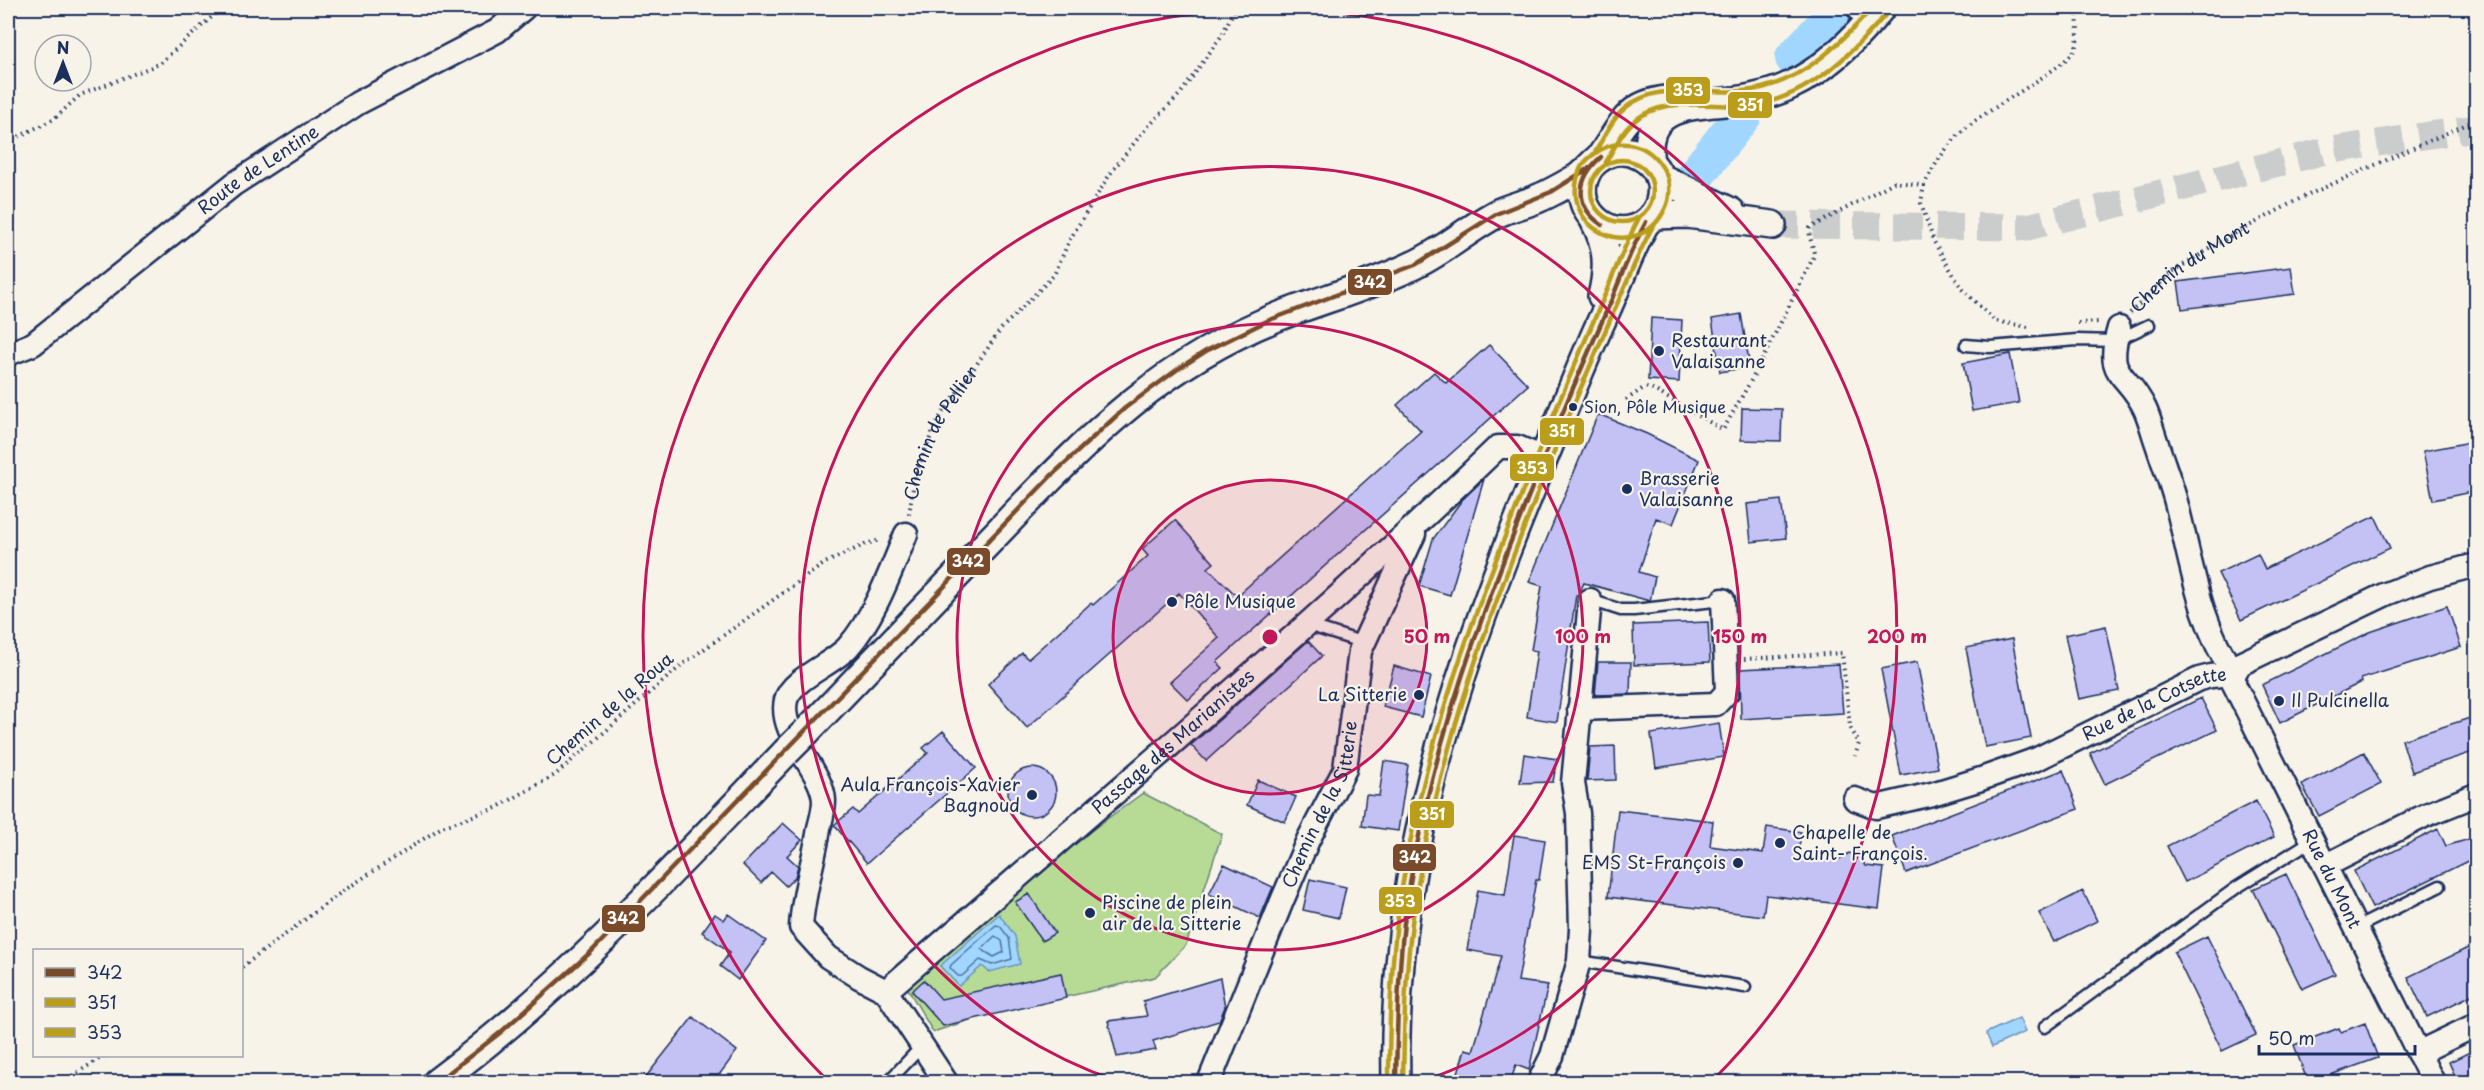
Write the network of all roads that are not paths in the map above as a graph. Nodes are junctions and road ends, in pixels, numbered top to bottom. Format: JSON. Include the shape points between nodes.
{"nodes":[{"id":1,"x":525,"y":8,"type":"edge"},
{"id":2,"x":1866,"y":14,"type":"edge"},
{"id":3,"x":1744,"y":99,"type":"junction"},
{"id":4,"x":1594,"y":163,"type":"junction"},
{"id":5,"x":1655,"y":170,"type":"junction"},
{"id":6,"x":1539,"y":198,"type":"junction"},
{"id":7,"x":1591,"y":216,"type":"junction"},
{"id":8,"x":1650,"y":218,"type":"junction"},
{"id":9,"x":2149,"y":325,"type":"dead end"},
{"id":10,"x":2119,"y":331,"type":"junction"},
{"id":11,"x":1589,"y":344,"type":"junction"},
{"id":12,"x":1966,"y":345,"type":"dead end"},
{"id":13,"x":8,"y":354,"type":"edge"},
{"id":14,"x":1543,"y":458,"type":"junction"},
{"id":15,"x":1418,"y":524,"type":"junction"},
{"id":16,"x":906,"y":534,"type":"road end"},
{"id":17,"x":2476,"y":565,"type":"edge"},
{"id":18,"x":1590,"y":600,"type":"joint"},
{"id":19,"x":1723,"y":600,"type":"joint"},
{"id":20,"x":1308,"y":625,"type":"junction"},
{"id":21,"x":1364,"y":643,"type":"junction"},
{"id":22,"x":2234,"y":674,"type":"junction"},
{"id":23,"x":1579,"y":709,"type":"junction"},
{"id":24,"x":2476,"y":795,"type":"edge"},
{"id":25,"x":1855,"y":799,"type":"dead end"},
{"id":26,"x":2311,"y":841,"type":"junction"},
{"id":27,"x":2325,"y":866,"type":"junction"},
{"id":28,"x":2440,"y":886,"type":"dead end"},
{"id":29,"x":2356,"y":928,"type":"junction"},
{"id":30,"x":1579,"y":961,"type":"junction"},
{"id":31,"x":1745,"y":987,"type":"dead end"},
{"id":32,"x":886,"y":991,"type":"junction"},
{"id":33,"x":2476,"y":1024,"type":"edge"},
{"id":34,"x":2045,"y":1027,"type":"dead end"},
{"id":35,"x":921,"y":1047,"type":"junction"},
{"id":36,"x":2418,"y":1053,"type":"junction"},
{"id":37,"x":437,"y":1083,"type":"edge"},
{"id":38,"x":888,"y":1083,"type":"edge"},
{"id":39,"x":946,"y":1083,"type":"edge"},
{"id":40,"x":1209,"y":1083,"type":"edge"},
{"id":41,"x":1396,"y":1083,"type":"edge"},
{"id":42,"x":1539,"y":1083,"type":"edge"},
{"id":43,"x":2433,"y":1083,"type":"edge"}],
"edges":[{"from":1,"to":13,"type":"street","name":"Route de Lentine","via":[[497,31],[358,102],[234,184],[33,344]]},
{"from":2,"to":3,"type":"street","via":[[1838,52],[1805,78],[1765,95]]},
{"from":3,"to":4,"type":"street","via":[[1672,99],[1643,106],[1620,124]]},
{"from":3,"to":5,"type":"street","via":[[1687,105],[1665,115],[1648,144]]},
{"from":4,"to":5,"type":"street","via":[[1613,152],[1625,151],[1636,153]]},
{"from":4,"to":6,"type":"street"},
{"from":4,"to":7,"type":"street","via":[[1582,190]]},
{"from":5,"to":8,"type":"street","via":[[1661,196]]},
{"from":5,"to":8,"type":"street","via":[[1763,224],[1687,214]]},
{"from":6,"to":7,"type":"street","via":[[1562,202]]},
{"from":6,"to":37,"type":"street","bridge":true,"via":[[1499,213],[1441,251],[1377,282],[1236,335],[1160,379],[1116,413],[592,951]]},
{"from":7,"to":8,"type":"street","via":[[1606,227],[1620,230],[1634,229]]},
{"from":7,"to":11,"type":"street","via":[[1605,244],[1607,270]]},
{"from":8,"to":11,"type":"street"},
{"from":9,"to":10,"type":"lane"},
{"from":10,"to":12,"type":"lane","via":[[2077,340],[1990,347]]},
{"from":10,"to":22,"type":"street","via":[[2112,352],[2115,369],[2145,409],[2178,507],[2198,597],[2222,657]]},
{"from":11,"to":14,"type":"street"},
{"from":14,"to":15,"type":"street","name":"Passage des Marianistes","via":[[1517,447],[1498,447]]},
{"from":14,"to":41,"type":"street","via":[[1488,598],[1435,762],[1401,934],[1395,1022]]},
{"from":15,"to":20,"type":"street","name":"Passage des Marianistes"},
{"from":15,"to":21,"type":"street","name":"Chemin de la Sitterie"},
{"from":16,"to":32,"type":"street","via":[[859,633],[848,648],[792,689],[786,700],[792,734],[824,800],[803,898],[801,927],[828,957]]},
{"from":17,"to":22,"type":"street","name":"Rue de la Cotsette","via":[[2430,577],[2338,616],[2240,664]]},
{"from":18,"to":19,"type":"lane","via":[[1621,610]]},
{"from":18,"to":23,"type":"street"},
{"from":19,"to":23,"type":"street","via":[[1727,692],[1716,704]]},
{"from":20,"to":21,"type":"lane"},
{"from":20,"to":32,"type":"street","name":"Passage des Marianistes"},
{"from":21,"to":40,"type":"street","name":"Chemin de la Sitterie","via":[[1345,769],[1308,840]]},
{"from":22,"to":25,"type":"street","name":"Rue de la Cotsette","via":[[2199,679],[2037,759],[1982,779],[1876,807]]},
{"from":22,"to":26,"type":"street","name":"Rue du Mont","via":[[2234,684]]},
{"from":23,"to":30,"type":"street","via":[[1573,783],[1578,813]]},
{"from":24,"to":27,"type":"street","via":[[2426,815]]},
{"from":26,"to":27,"type":"street","name":"Rue du Mont"},
{"from":26,"to":34,"type":"lane","via":[[2227,894]]},
{"from":27,"to":29,"type":"street","name":"Rue du Mont"},
{"from":28,"to":29,"type":"lane"},
{"from":29,"to":36,"type":"street","name":"Rue du Mont"},
{"from":30,"to":31,"type":"lane"},
{"from":30,"to":42,"type":"street","via":[[1552,1056]]},
{"from":32,"to":35,"type":"street"},
{"from":33,"to":36,"type":"street"},
{"from":35,"to":38,"type":"lane"},
{"from":35,"to":39,"type":"street"},
{"from":36,"to":43,"type":"street","name":"Rue du Mont"}]}
